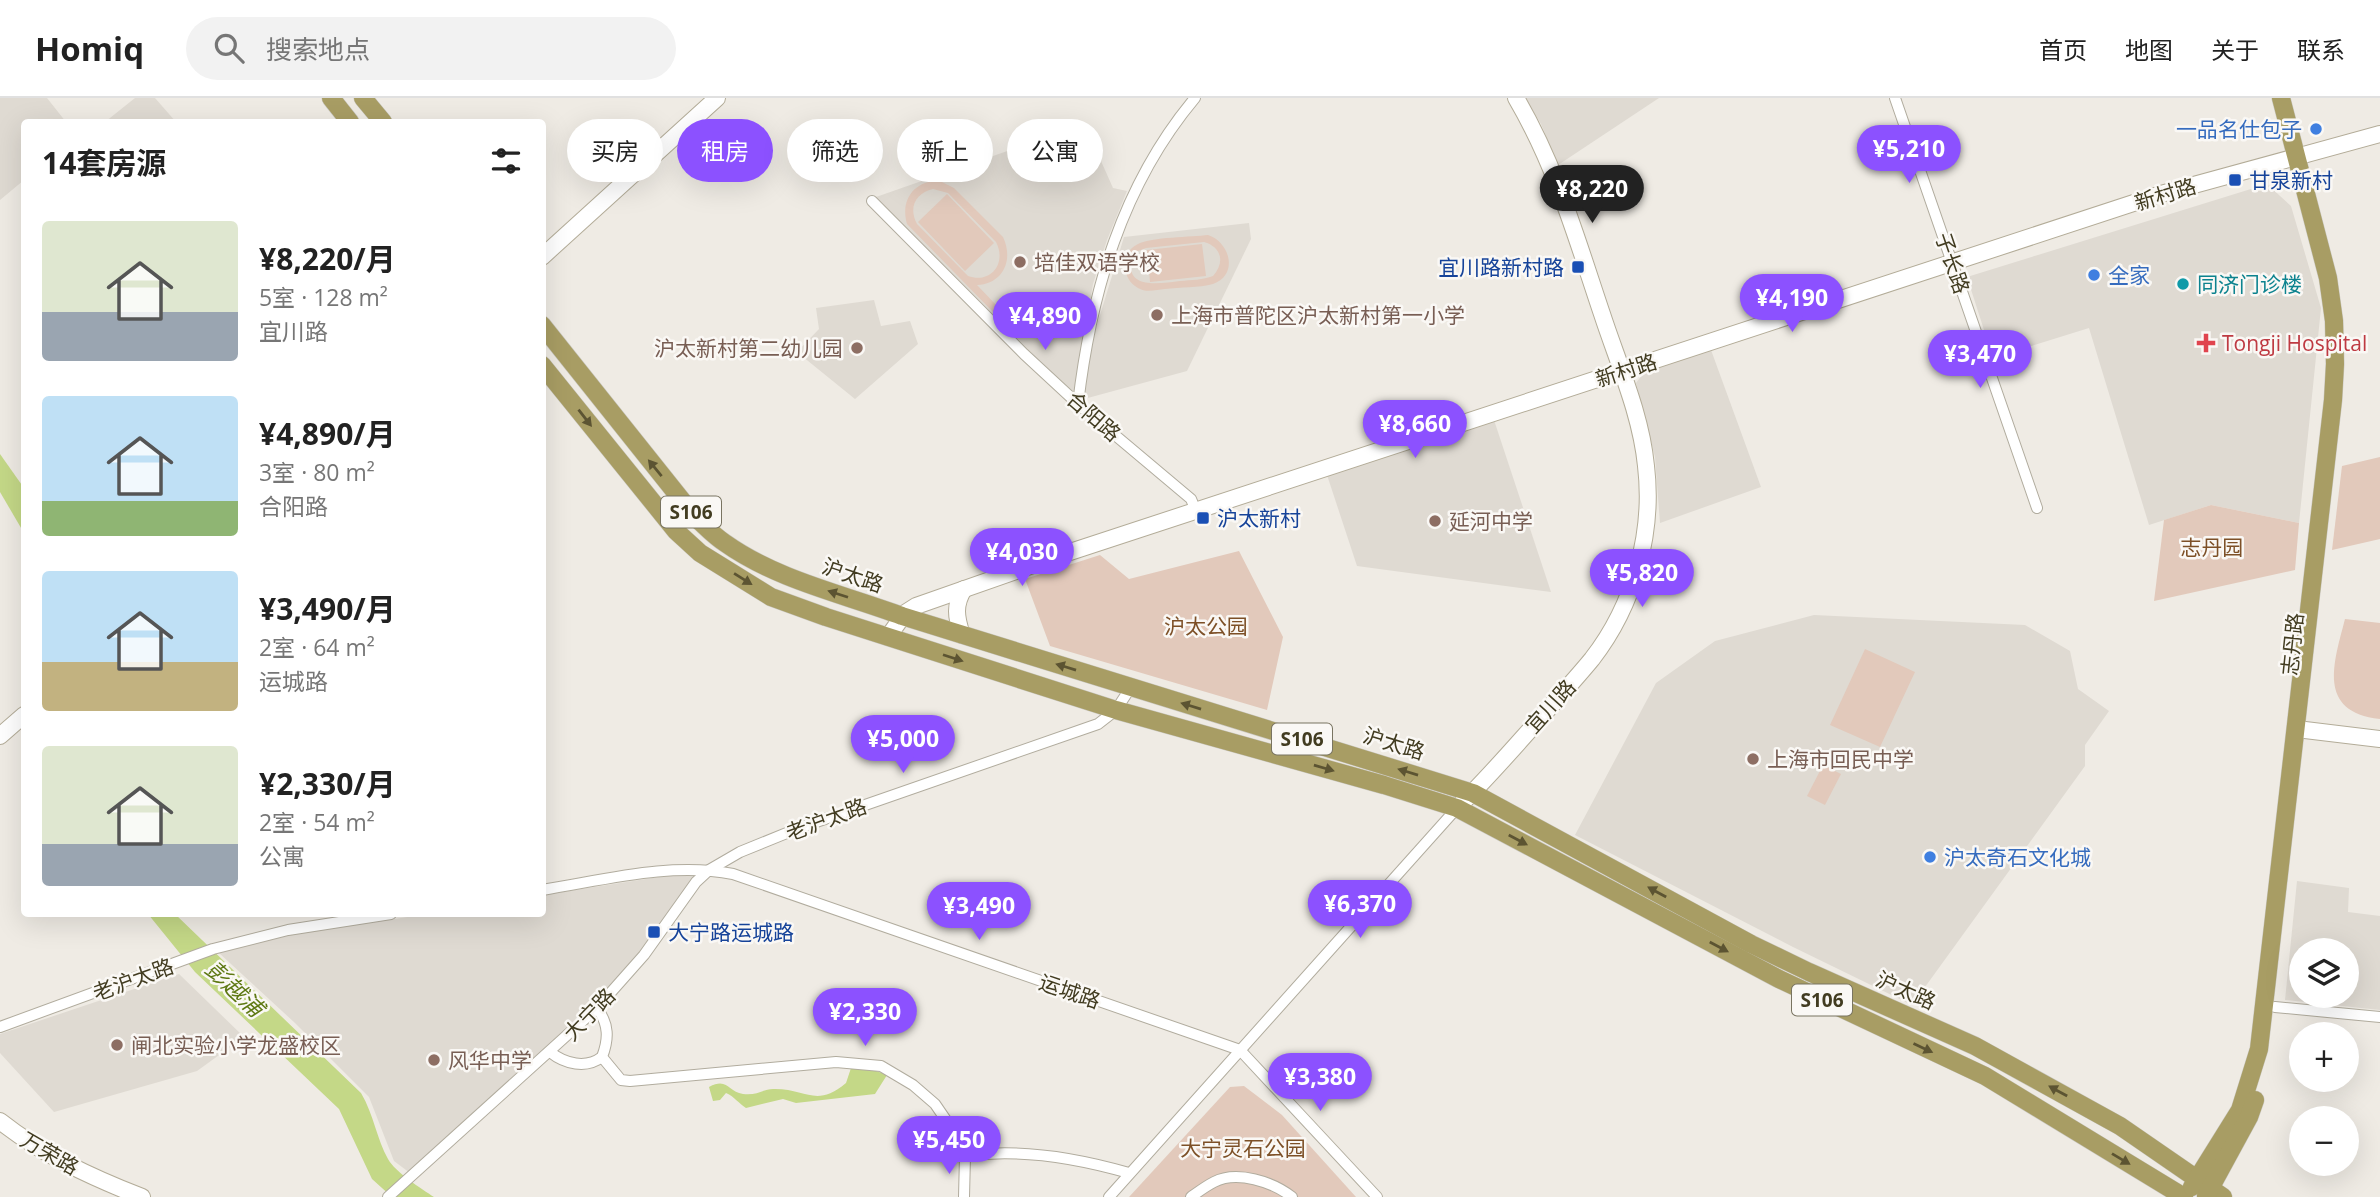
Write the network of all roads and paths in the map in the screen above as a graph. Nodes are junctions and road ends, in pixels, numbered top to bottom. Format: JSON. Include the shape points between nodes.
{"nodes":[{"id":1,"x":331,"y":98,"type":"edge"},
{"id":2,"x":363,"y":98,"type":"edge"},
{"id":3,"x":717,"y":98,"type":"edge"},
{"id":4,"x":1195,"y":98,"type":"edge"},
{"id":5,"x":1516,"y":98,"type":"edge"},
{"id":6,"x":1895,"y":98,"type":"edge"},
{"id":7,"x":2281,"y":98,"type":"edge"},
{"id":8,"x":2290,"y":98,"type":"edge"},
{"id":9,"x":348,"y":119,"type":"edge"},
{"id":10,"x":380,"y":119,"type":"edge"},
{"id":11,"x":2380,"y":134,"type":"edge"},
{"id":12,"x":2301,"y":155,"type":"junction"},
{"id":13,"x":872,"y":201,"type":"dead end"},
{"id":14,"x":546,"y":253,"type":"edge"},
{"id":15,"x":1952,"y":262,"type":"junction"},
{"id":16,"x":546,"y":330,"type":"edge"},
{"id":17,"x":546,"y":370,"type":"edge"},
{"id":18,"x":1621,"y":372,"type":"junction"},
{"id":19,"x":1078,"y":404,"type":"junction"},
{"id":20,"x":2037,"y":508,"type":"dead end"},
{"id":21,"x":1196,"y":511,"type":"junction"},
{"id":22,"x":964,"y":589,"type":"junction"},
{"id":23,"x":902,"y":616,"type":"junction"},
{"id":24,"x":961,"y":635,"type":"junction"},
{"id":25,"x":888,"y":637,"type":"junction"},
{"id":26,"x":1131,"y":687,"type":"junction"},
{"id":27,"x":1116,"y":710,"type":"junction"},
{"id":28,"x":21,"y":718,"type":"edge"},
{"id":29,"x":2300,"y":729,"type":"junction"},
{"id":30,"x":0,"y":736,"type":"edge"},
{"id":31,"x":2380,"y":739,"type":"edge"},
{"id":32,"x":1473,"y":793,"type":"junction"},
{"id":33,"x":1457,"y":808,"type":"junction"},
{"id":34,"x":709,"y":870,"type":"junction"},
{"id":35,"x":546,"y":889,"type":"edge"},
{"id":36,"x":372,"y":917,"type":"edge"},
{"id":37,"x":2275,"y":1007,"type":"junction"},
{"id":38,"x":597,"y":1008,"type":"junction"},
{"id":39,"x":2380,"y":1017,"type":"edge"},
{"id":40,"x":0,"y":1027,"type":"edge"},
{"id":41,"x":1240,"y":1050,"type":"junction"},
{"id":42,"x":550,"y":1052,"type":"junction"},
{"id":43,"x":602,"y":1057,"type":"junction"},
{"id":44,"x":0,"y":1121,"type":"edge"},
{"id":45,"x":0,"y":1134,"type":"edge"},
{"id":46,"x":965,"y":1156,"type":"junction"},
{"id":47,"x":1129,"y":1173,"type":"junction"},
{"id":48,"x":2210,"y":1190,"type":"edge"},
{"id":49,"x":114,"y":1197,"type":"edge"},
{"id":50,"x":142,"y":1197,"type":"edge"},
{"id":51,"x":388,"y":1197,"type":"edge"},
{"id":52,"x":964,"y":1197,"type":"edge"},
{"id":53,"x":1109,"y":1197,"type":"edge"},
{"id":54,"x":1191,"y":1197,"type":"edge"},
{"id":55,"x":1292,"y":1197,"type":"edge"},
{"id":56,"x":1377,"y":1197,"type":"edge"},
{"id":57,"x":2184,"y":1197,"type":"edge"}],
"edges":[{"from":1,"to":9,"type":"main road"},
{"from":2,"to":10,"type":"main road"},
{"from":3,"to":14,"type":"main road"},
{"from":4,"to":19,"type":"street","via":[[1155,153],[1111,246],[1090,327]]},
{"from":5,"to":18,"type":"main road","name":"宜川路","via":[[1565,203]]},
{"from":6,"to":15,"type":"street","name":"子长路"},
{"from":7,"to":12,"type":"main road","name":"志丹路"},
{"from":8,"to":12,"type":"main road","name":"志丹路"},
{"from":11,"to":12,"type":"main road","name":"新村路"},
{"from":12,"to":15,"type":"main road","name":"新村路","via":[[2161,194]]},
{"from":12,"to":29,"type":"main road","name":"志丹路","via":[[2328,278],[2335,363]]},
{"from":13,"to":19,"type":"street","name":"合阳路"},
{"from":15,"to":18,"type":"main road","name":"新村路"},
{"from":15,"to":20,"type":"street","name":"子长路"},
{"from":23,"to":16,"type":"main road","name":"沪太路","number":"S106","one_way":true,"via":[[810,585],[724,543],[696,518]]},
{"from":17,"to":25,"type":"main road","name":"沪太路","number":"S106","one_way":true,"via":[[676,531],[700,553],[771,597]]},
{"from":18,"to":21,"type":"main road","name":"新村路"},
{"from":18,"to":32,"type":"main road","name":"宜川路","via":[[1643,446],[1647,478],[1646,531],[1634,578],[1613,627],[1592,658]]},
{"from":19,"to":21,"type":"street","name":"合阳路","via":[[1191,499]]},
{"from":21,"to":22,"type":"main road","name":"新村路"},
{"from":22,"to":23,"type":"main road","name":"新村路","via":[[916,606]]},
{"from":22,"to":24,"type":"main road","via":[[957,600]]},
{"from":23,"to":24,"type":"main road","name":"沪太路","number":"S106"},
{"from":23,"to":25,"type":"main road","name":"新村路"},
{"from":26,"to":24,"type":"main road","name":"沪太路","number":"S106","one_way":true},
{"from":25,"to":27,"type":"main road","name":"沪太路","number":"S106","one_way":true},
{"from":26,"to":27,"type":"street","name":"老沪太路"},
{"from":32,"to":26,"type":"main road","name":"沪太路","number":"S106","one_way":true},
{"from":27,"to":33,"type":"main road","name":"沪太路","number":"S106","one_way":true},
{"from":27,"to":34,"type":"street","name":"老沪太路","via":[[1098,724],[762,842]]},
{"from":28,"to":30,"type":"main road"},
{"from":29,"to":31,"type":"main road"},
{"from":29,"to":37,"type":"main road","name":"志丹路"},
{"from":29,"to":48,"type":"main road","name":"志丹路","via":[[2259,1049]]},
{"from":32,"to":33,"type":"main road","name":"宜川路"},
{"from":48,"to":32,"type":"main road","name":"沪太路","number":"S106","one_way":true,"via":[[2120,1126],[1975,1046],[1786,961]]},
{"from":33,"to":41,"type":"street","name":"宜川路"},
{"from":33,"to":57,"type":"main road","name":"沪太路","number":"S106","one_way":true,"via":[[1779,979],[1985,1076]]},
{"from":34,"to":35,"type":"street","name":"老沪太路","via":[[678,869]]},
{"from":34,"to":38,"type":"street","name":"大宁路"},
{"from":34,"to":41,"type":"street","name":"运城路","via":[[745,877]]},
{"from":36,"to":40,"type":"street","name":"老沪太路","via":[[288,930],[213,949]]},
{"from":37,"to":39,"type":"street"},
{"from":37,"to":48,"type":"main road","name":"志丹路","via":[[2270,1050],[2249,1117]]},
{"from":38,"to":42,"type":"street","name":"大宁路"},
{"from":38,"to":43,"type":"street","via":[[607,1023]]},
{"from":41,"to":47,"type":"street","name":"宜川路"},
{"from":41,"to":56,"type":"street","name":"运城路"},
{"from":42,"to":43,"type":"street","via":[[567,1062],[594,1063]]},
{"from":42,"to":51,"type":"street","name":"大宁路"},
{"from":43,"to":46,"type":"street","via":[[621,1080],[630,1081],[836,1062],[881,1066],[935,1104]]},
{"from":44,"to":50,"type":"main road","name":"万荣路","via":[[58,1160]]},
{"from":45,"to":49,"type":"main road","name":"万荣路","via":[[52,1169]]},
{"from":46,"to":47,"type":"street","via":[[1056,1156]]},
{"from":46,"to":52,"type":"street"},
{"from":47,"to":53,"type":"street","name":"宜川路"},
{"from":48,"to":57,"type":"main road"},
{"from":54,"to":55,"type":"street","via":[[1216,1180],[1240,1177]]}]}
